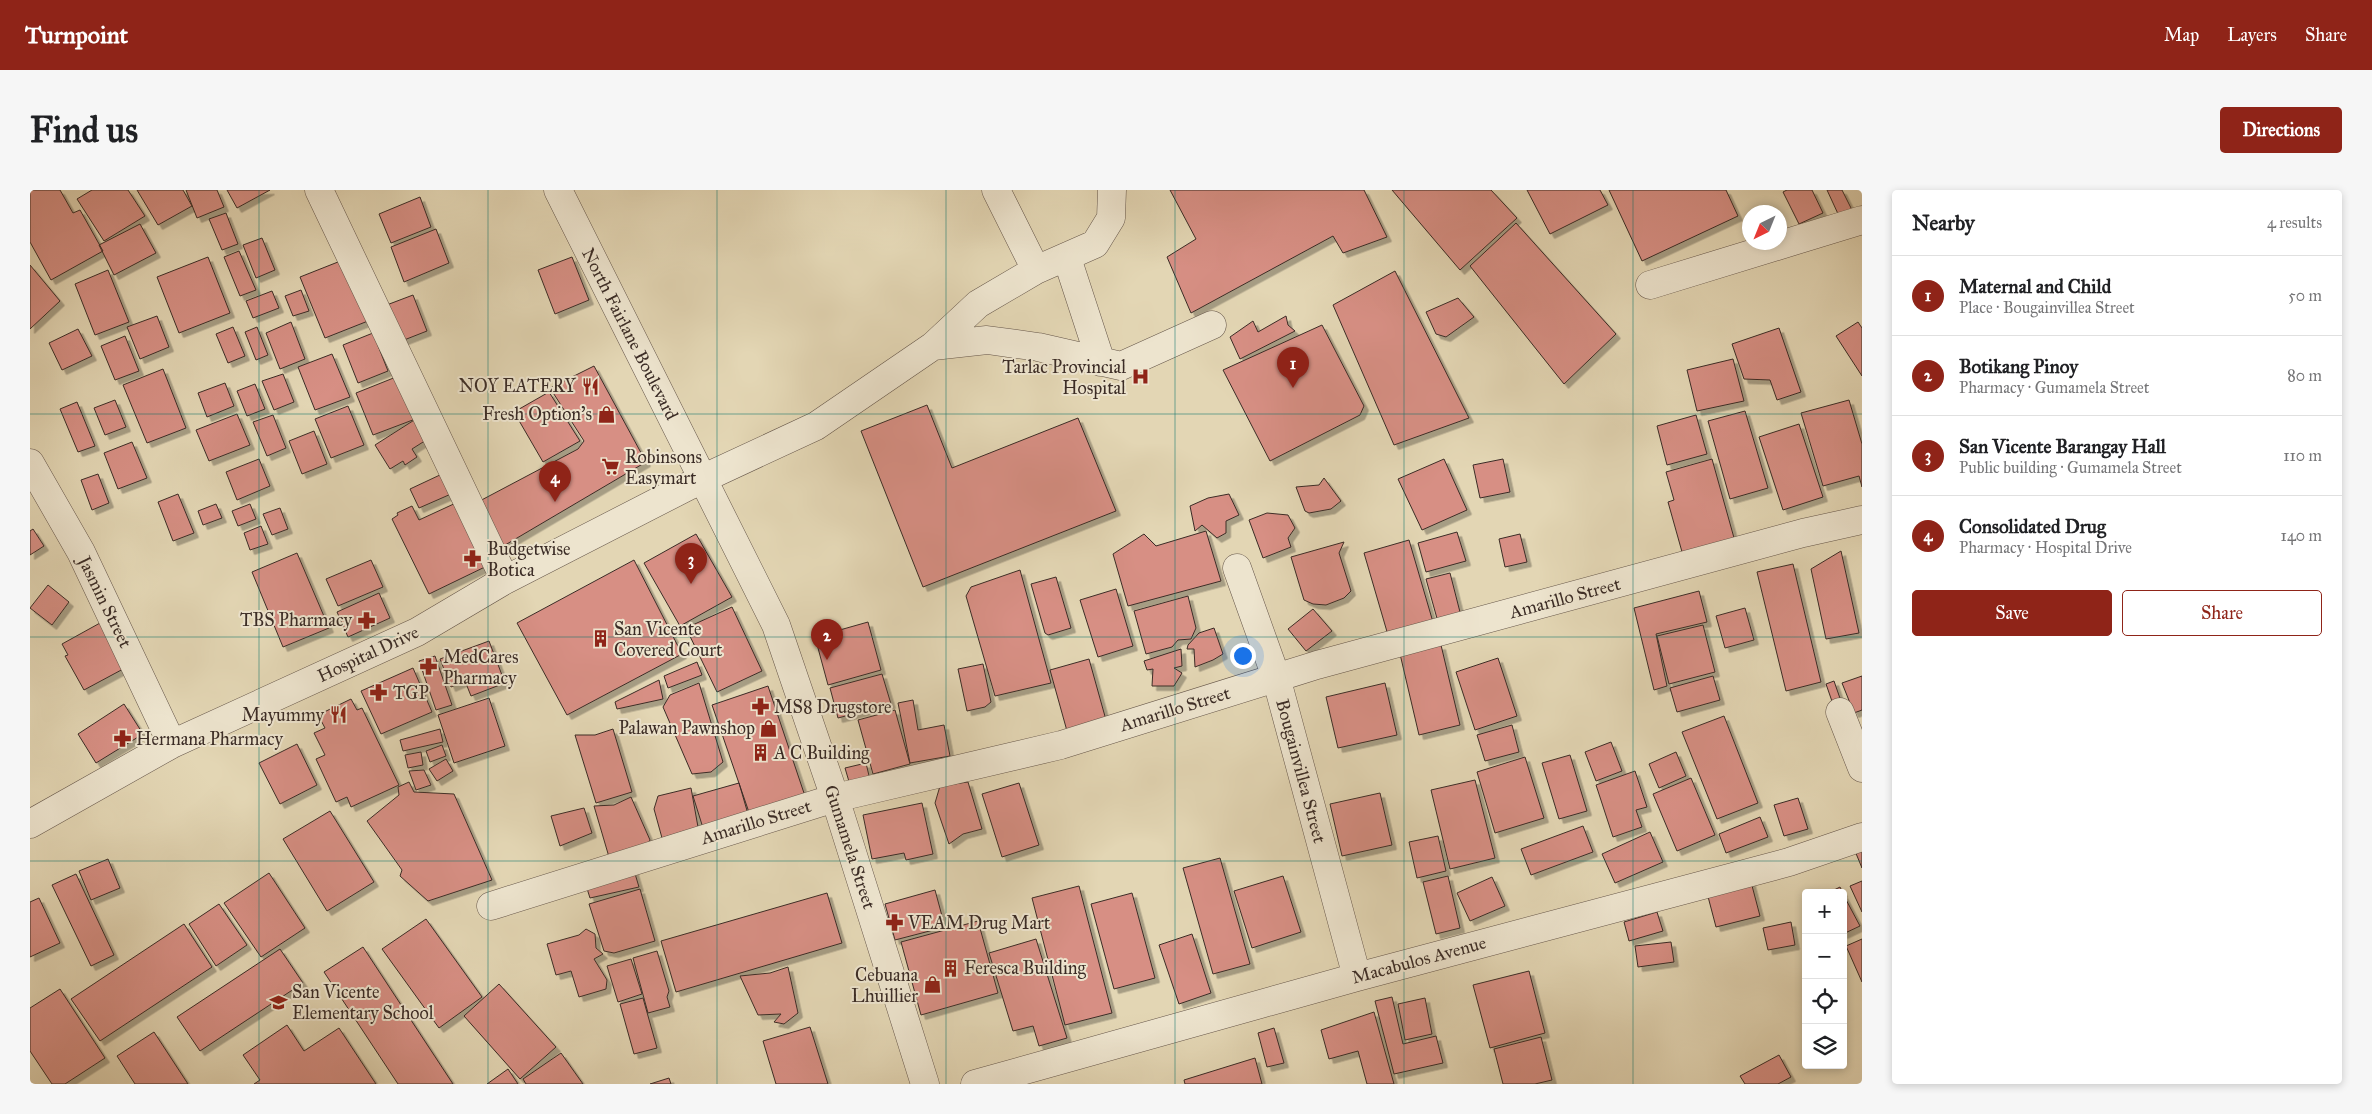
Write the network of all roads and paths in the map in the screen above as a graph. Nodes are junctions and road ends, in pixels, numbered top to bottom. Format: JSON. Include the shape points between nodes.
{"nodes":[{"id":1,"x":319,"y":190,"type":"edge"},
{"id":2,"x":558,"y":190,"type":"edge"},
{"id":3,"x":996,"y":190,"type":"edge"},
{"id":4,"x":1112,"y":190,"type":"edge"},
{"id":5,"x":1862,"y":220,"type":"edge"},
{"id":6,"x":1066,"y":258,"type":"junction"},
{"id":7,"x":1036,"y":270,"type":"junction"},
{"id":8,"x":1650,"y":285,"type":"dead end"},
{"id":9,"x":1212,"y":325,"type":"dead end"},
{"id":10,"x":933,"y":346,"type":"junction"},
{"id":11,"x":1101,"y":362,"type":"junction"},
{"id":12,"x":30,"y":463,"type":"edge"},
{"id":13,"x":702,"y":479,"type":"junction"},
{"id":14,"x":1862,"y":520,"type":"edge"},
{"id":15,"x":1237,"y":568,"type":"dead end"},
{"id":16,"x":505,"y":580,"type":"junction"},
{"id":17,"x":1276,"y":677,"type":"junction"},
{"id":18,"x":1840,"y":712,"type":"dead end"},
{"id":19,"x":172,"y":744,"type":"junction"},
{"id":20,"x":1862,"y":768,"type":"edge"},
{"id":21,"x":834,"y":798,"type":"junction"},
{"id":22,"x":30,"y":824,"type":"edge"},
{"id":23,"x":1862,"y":837,"type":"edge"},
{"id":24,"x":491,"y":906,"type":"dead end"},
{"id":25,"x":1357,"y":977,"type":"junction"},
{"id":26,"x":925,"y":1084,"type":"edge"},
{"id":27,"x":975,"y":1084,"type":"edge"}],
"edges":[{"from":1,"to":16,"type":"street"},
{"from":2,"to":13,"type":"street","name":"North Fairlane Boulevard"},
{"from":3,"to":7,"type":"street"},
{"from":4,"to":6,"type":"street","name":"Hospital Drive","via":[[1111,218],[1095,244]]},
{"from":5,"to":8,"type":"street"},
{"from":6,"to":7,"type":"street","name":"Hospital Drive"},
{"from":6,"to":11,"type":"street"},
{"from":7,"to":10,"type":"street","name":"Hospital Drive","via":[[978,304]]},
{"from":9,"to":11,"type":"street","via":[[1121,366]]},
{"from":10,"to":11,"type":"street","via":[[987,340],[1038,347]]},
{"from":10,"to":13,"type":"street","name":"Hospital Drive","via":[[816,426]]},
{"from":12,"to":19,"type":"street","name":"Jasmin Street","via":[[81,552]]},
{"from":13,"to":16,"type":"street","name":"Hospital Drive"},
{"from":13,"to":21,"type":"street","name":"Gumamela Street","via":[[776,624]]},
{"from":14,"to":17,"type":"street","name":"Amarillo Street","via":[[1784,538]]},
{"from":15,"to":17,"type":"street","name":"Bougainvillea Street"},
{"from":16,"to":19,"type":"street","name":"Hospital Drive","via":[[417,632]]},
{"from":17,"to":21,"type":"street","name":"Amarillo Street","via":[[1061,745]]},
{"from":17,"to":25,"type":"street","name":"Bougainvillea Street"},
{"from":18,"to":20,"type":"street"},
{"from":19,"to":22,"type":"street","name":"Hospital Drive"},
{"from":21,"to":24,"type":"street","name":"Amarillo Street"},
{"from":21,"to":26,"type":"street","name":"Gumamela Street"},
{"from":23,"to":25,"type":"street","name":"Macabulos Avenue","via":[[1789,862]]},
{"from":25,"to":27,"type":"street","name":"Macabulos Avenue"}]}
